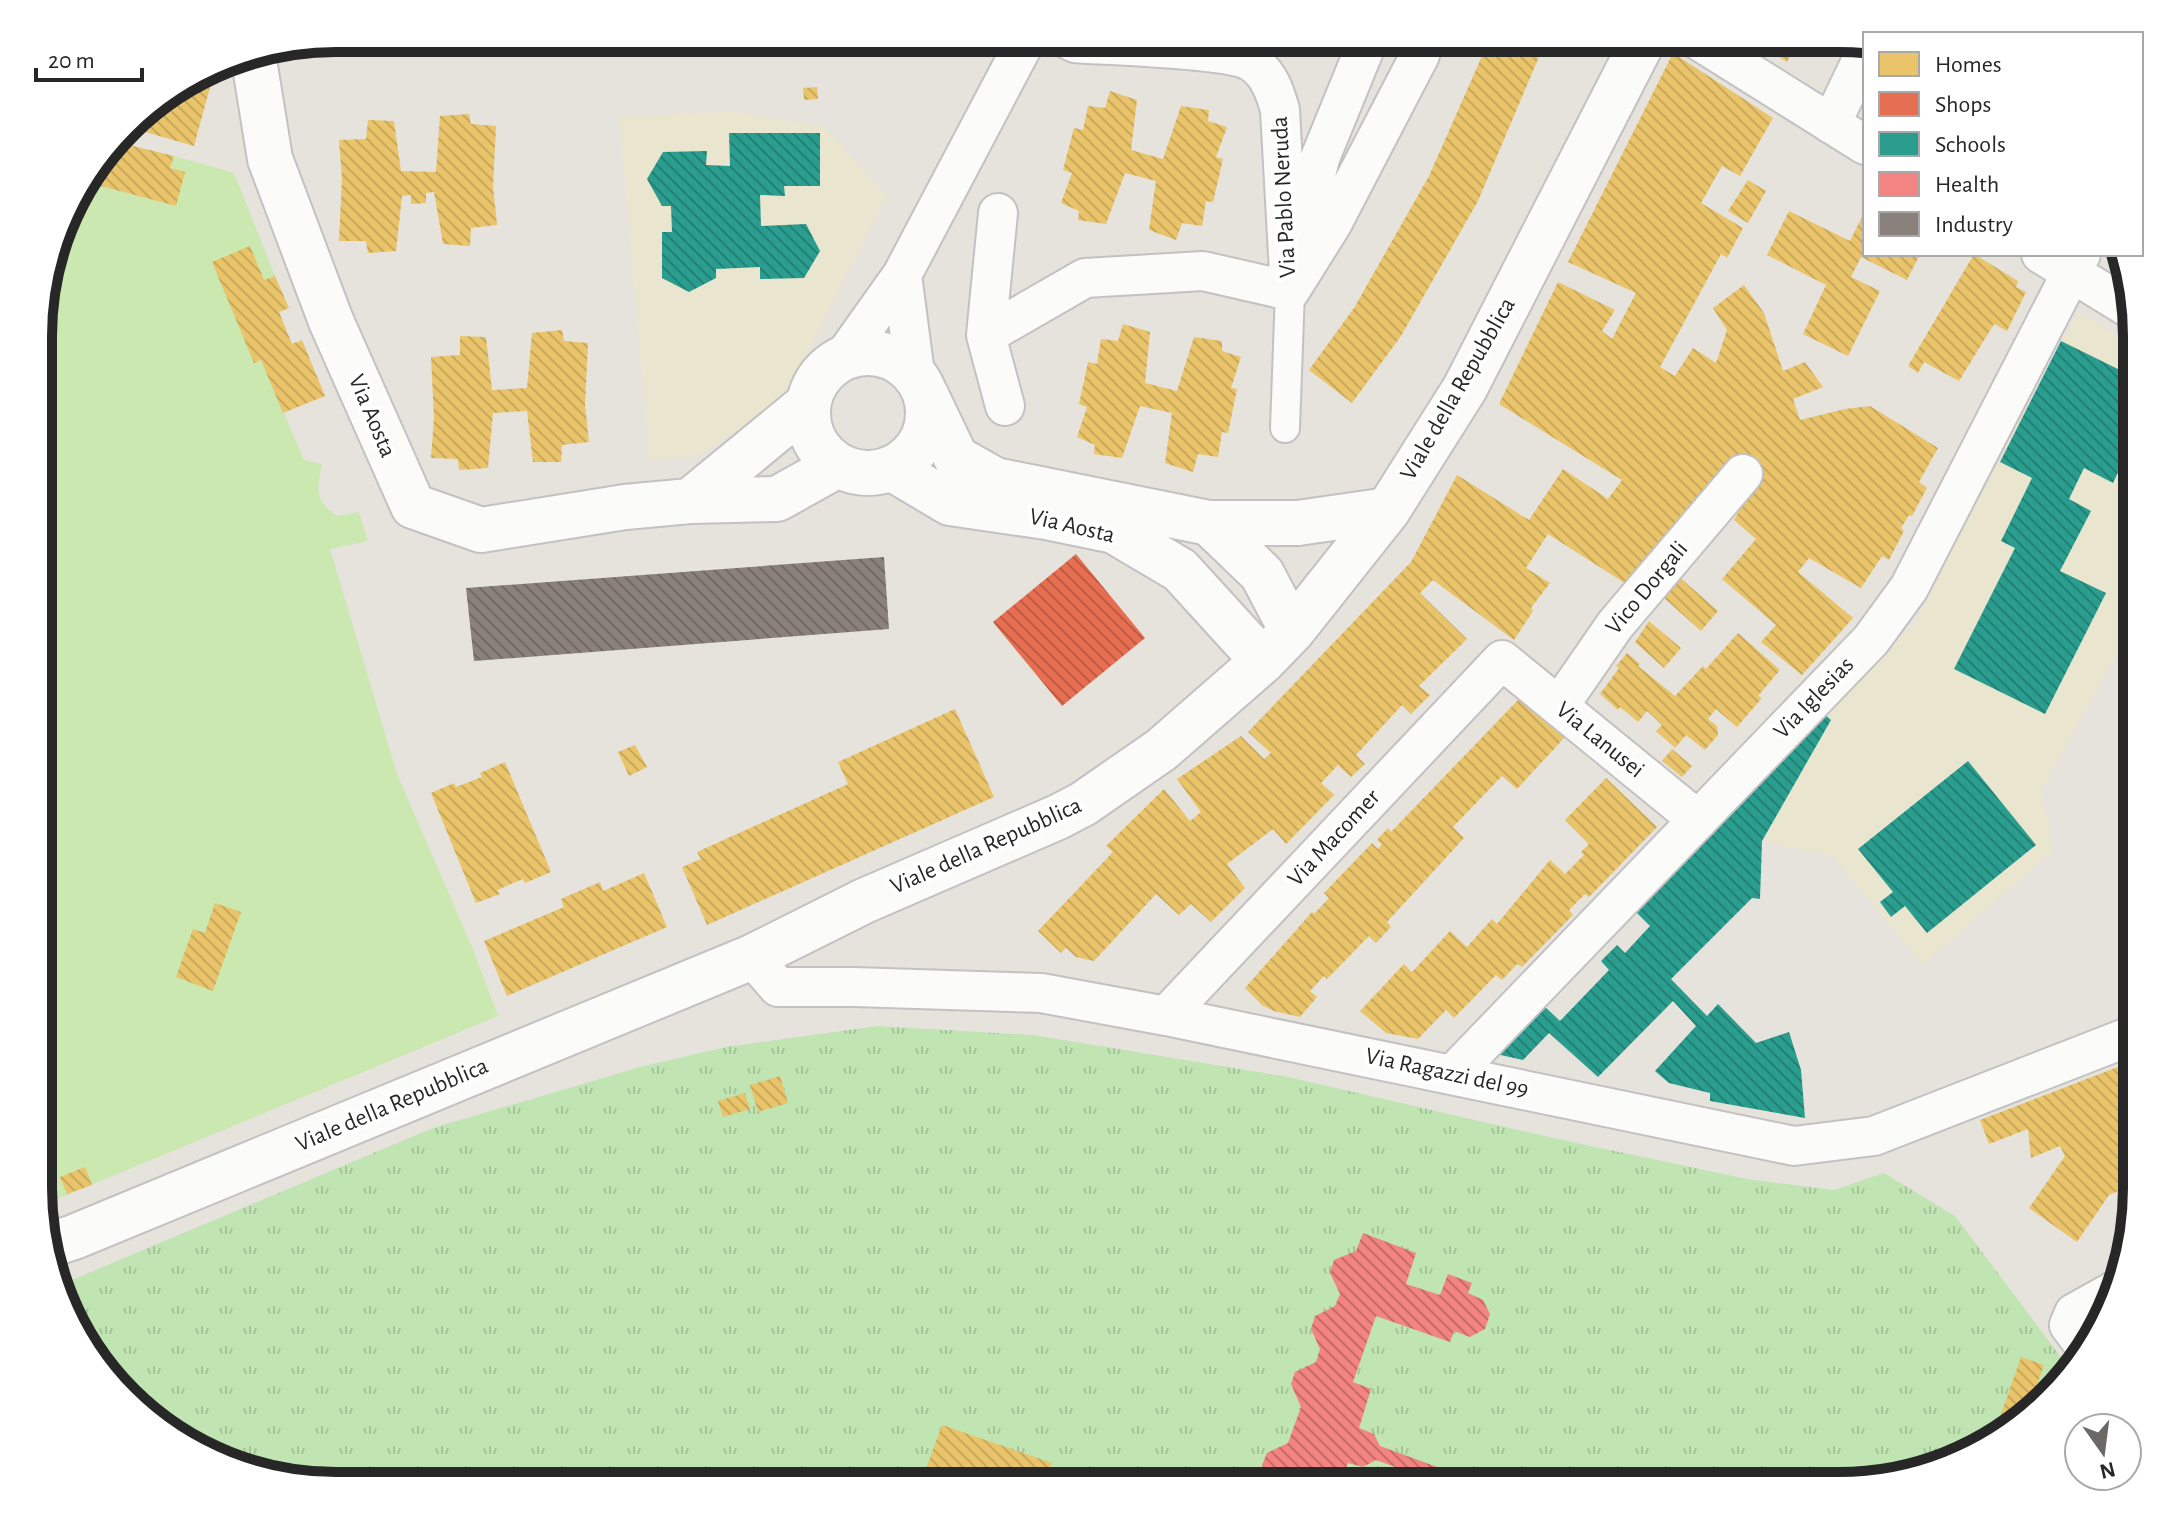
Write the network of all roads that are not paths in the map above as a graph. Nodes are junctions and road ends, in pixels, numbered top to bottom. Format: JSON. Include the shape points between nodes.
{"nodes":[{"id":1,"x":1020,"y":52,"type":"edge"},
{"id":2,"x":1198,"y":52,"type":"edge"},
{"id":3,"x":1363,"y":52,"type":"edge"},
{"id":4,"x":1421,"y":52,"type":"edge"},
{"id":5,"x":1637,"y":52,"type":"edge"},
{"id":6,"x":1717,"y":52,"type":"edge"},
{"id":7,"x":1863,"y":57,"type":"edge"},
{"id":8,"x":255,"y":64,"type":"edge"},
{"id":9,"x":1831,"y":124,"type":"junction"},
{"id":10,"x":1863,"y":144,"type":"edge"},
{"id":11,"x":998,"y":213,"type":"dead end"},
{"id":12,"x":2064,"y":260,"type":"edge"},
{"id":13,"x":902,"y":275,"type":"junction"},
{"id":14,"x":1290,"y":291,"type":"junction"},
{"id":15,"x":2121,"y":302,"type":"edge"},
{"id":16,"x":986,"y":335,"type":"junction"},
{"id":17,"x":843,"y":358,"type":"junction"},
{"id":18,"x":920,"y":384,"type":"junction"},
{"id":19,"x":808,"y":404,"type":"junction"},
{"id":20,"x":1005,"y":406,"type":"dead end"},
{"id":21,"x":1285,"y":428,"type":"dead end"},
{"id":22,"x":838,"y":465,"type":"junction"},
{"id":23,"x":891,"y":468,"type":"junction"},
{"id":24,"x":1743,"y":474,"type":"dead end"},
{"id":25,"x":690,"y":501,"type":"junction"},
{"id":26,"x":1388,"y":510,"type":"junction"},
{"id":27,"x":1209,"y":523,"type":"junction"},
{"id":28,"x":1277,"y":646,"type":"junction"},
{"id":29,"x":1502,"y":660,"type":"joint"},
{"id":30,"x":1559,"y":706,"type":"junction"},
{"id":31,"x":1698,"y":820,"type":"junction"},
{"id":32,"x":752,"y":957,"type":"junction"},
{"id":33,"x":1166,"y":1016,"type":"junction"},
{"id":34,"x":2123,"y":1039,"type":"edge"},
{"id":35,"x":1453,"y":1074,"type":"junction"},
{"id":36,"x":57,"y":1243,"type":"edge"},
{"id":37,"x":2100,"y":1298,"type":"edge"},
{"id":38,"x":2079,"y":1339,"type":"edge"}],
"edges":[{"from":1,"to":13,"type":"street"},
{"from":2,"to":14,"type":"street","name":"Via Pablo Neruda","via":[[1252,62],[1272,83],[1280,110]]},
{"from":3,"to":14,"type":"street","via":[[1320,158]]},
{"from":4,"to":14,"type":"street","name":"Via Pablo Neruda","via":[[1332,224]]},
{"from":5,"to":26,"type":"street","name":"Viale della Repubblica","via":[[1465,388]]},
{"from":6,"to":9,"type":"street"},
{"from":7,"to":9,"type":"street"},
{"from":8,"to":25,"type":"street","name":"Via Aosta","via":[[270,159],[331,321],[413,506],[481,530]]},
{"from":9,"to":10,"type":"street"},
{"from":11,"to":16,"type":"street"},
{"from":12,"to":15,"type":"street"},
{"from":12,"to":31,"type":"street","name":"Via Iglesias","via":[[1909,588],[1871,640]]},
{"from":13,"to":17,"type":"street"},
{"from":13,"to":18,"type":"street"},
{"from":14,"to":16,"type":"street","via":[[1203,271],[1085,278]]},
{"from":14,"to":21,"type":"street"},
{"from":16,"to":20,"type":"street"},
{"from":17,"to":18,"type":"street","via":[[881,354],[900,361]]},
{"from":17,"to":19,"type":"street","via":[[826,369]]},
{"from":18,"to":23,"type":"street","via":[[929,413],[922,438],[907,459]]},
{"from":18,"to":27,"type":"street","name":"Via Aosta","via":[[956,458],[995,480]]},
{"from":19,"to":22,"type":"street","via":[[814,439]]},
{"from":19,"to":25,"type":"street"},
{"from":22,"to":23,"type":"street","via":[[864,472]]},
{"from":22,"to":25,"type":"street","name":"Via Aosta","via":[[777,499]]},
{"from":23,"to":28,"type":"street","name":"Via Aosta","via":[[950,503],[1114,531],[1180,570]]},
{"from":24,"to":30,"type":"street","name":"Vico Dorgali","via":[[1615,625]]},
{"from":26,"to":27,"type":"street","name":"Via Aosta","via":[[1298,523]]},
{"from":26,"to":28,"type":"street","name":"Viale della Repubblica"},
{"from":27,"to":28,"type":"street","via":[[1262,574]]},
{"from":28,"to":32,"type":"street","name":"Viale della Repubblica","via":[[1161,750],[1083,804]]},
{"from":29,"to":30,"type":"street","name":"Via Lanusei"},
{"from":29,"to":33,"type":"street","name":"Via Macomer"},
{"from":30,"to":31,"type":"street","name":"Via Lanusei"},
{"from":31,"to":35,"type":"street","name":"Via Iglesias"},
{"from":32,"to":33,"type":"street","name":"Via Ragazzi del 99","via":[[778,987],[1041,993]]},
{"from":32,"to":36,"type":"street","name":"Viale della Repubblica"},
{"from":33,"to":35,"type":"street","name":"Via Ragazzi del 99"},
{"from":34,"to":35,"type":"street","name":"Via Ragazzi del 99","via":[[1874,1136],[1794,1146]]},
{"from":37,"to":38,"type":"street","via":[[2074,1313],[2069,1325]]}]}
